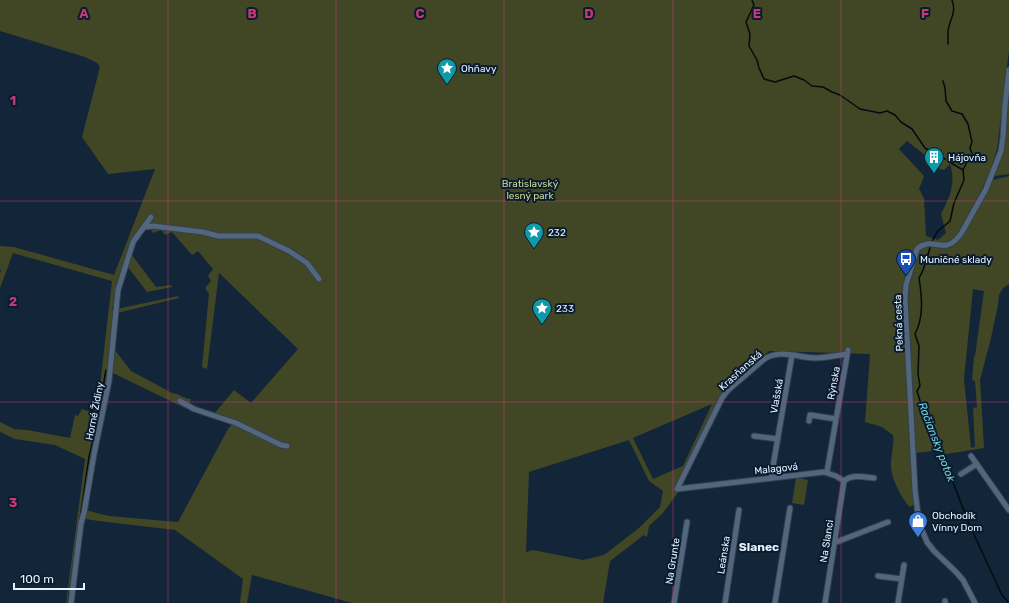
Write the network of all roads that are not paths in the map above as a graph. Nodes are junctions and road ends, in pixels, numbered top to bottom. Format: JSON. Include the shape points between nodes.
{"nodes":[{"id":1,"x":1009,"y":70,"type":"edge"},
{"id":2,"x":151,"y":218,"type":"dead end"},
{"id":3,"x":145,"y":227,"type":"junction"},
{"id":4,"x":319,"y":279,"type":"dead end"},
{"id":5,"x":848,"y":352,"type":"joint"},
{"id":6,"x":792,"y":355,"type":"junction"},
{"id":7,"x":180,"y":401,"type":"dead end"},
{"id":8,"x":836,"y":419,"type":"junction"},
{"id":9,"x":809,"y":421,"type":"dead end"},
{"id":10,"x":754,"y":436,"type":"dead end"},
{"id":11,"x":778,"y":440,"type":"junction"},
{"id":12,"x":287,"y":446,"type":"dead end"},
{"id":13,"x":971,"y":456,"type":"dead end"},
{"id":14,"x":977,"y":464,"type":"junction"},
{"id":15,"x":827,"y":472,"type":"junction"},
{"id":16,"x":961,"y":474,"type":"dead end"},
{"id":17,"x":771,"y":478,"type":"junction"},
{"id":18,"x":874,"y":478,"type":"dead end"},
{"id":19,"x":844,"y":481,"type":"junction"},
{"id":20,"x":676,"y":489,"type":"joint"},
{"id":21,"x":790,"y":508,"type":"dead end"},
{"id":22,"x":739,"y":510,"type":"dead end"},
{"id":23,"x":1009,"y":510,"type":"edge"},
{"id":24,"x":687,"y":522,"type":"dead end"},
{"id":25,"x":888,"y":522,"type":"dead end"},
{"id":26,"x":834,"y":543,"type":"junction"},
{"id":27,"x":904,"y":566,"type":"dead end"},
{"id":28,"x":878,"y":576,"type":"dead end"},
{"id":29,"x":902,"y":579,"type":"junction"},
{"id":30,"x":70,"y":603,"type":"edge"},
{"id":31,"x":674,"y":603,"type":"edge"},
{"id":32,"x":725,"y":603,"type":"edge"},
{"id":33,"x":775,"y":603,"type":"edge"},
{"id":34,"x":825,"y":603,"type":"edge"},
{"id":35,"x":898,"y":603,"type":"edge"},
{"id":36,"x":976,"y":603,"type":"edge"}],
"edges":[{"from":1,"to":36,"type":"street","name":"Pekná cesta","via":[[1002,145],[990,178],[959,237],[953,243],[947,246],[929,244],[917,249],[906,285],[917,516],[927,542],[963,580]]},
{"from":2,"to":3,"type":"street","name":"Horné Židiny"},
{"from":3,"to":4,"type":"street","via":[[189,230],[218,236],[258,236],[307,263]]},
{"from":3,"to":30,"type":"street","name":"Horné Židiny","via":[[133,242],[118,290],[109,381],[81,523]]},
{"from":5,"to":6,"type":"street","name":"Krasňanská","via":[[816,358]]},
{"from":5,"to":8,"type":"street","name":"Rýnska"},
{"from":6,"to":11,"type":"street","name":"Vlašská"},
{"from":6,"to":20,"type":"street","name":"Krasňanská","via":[[776,354],[767,357],[726,393]]},
{"from":7,"to":12,"type":"street"},
{"from":8,"to":9,"type":"street","via":[[810,415]]},
{"from":8,"to":15,"type":"street","name":"Rýnska"},
{"from":10,"to":11,"type":"street"},
{"from":11,"to":17,"type":"street","name":"Vlašská"},
{"from":13,"to":14,"type":"street"},
{"from":14,"to":16,"type":"street"},
{"from":14,"to":23,"type":"street"},
{"from":15,"to":17,"type":"street","name":"Malagová"},
{"from":15,"to":19,"type":"street"},
{"from":17,"to":20,"type":"street","name":"Malagová"},
{"from":18,"to":19,"type":"street","via":[[860,476]]},
{"from":19,"to":26,"type":"street","name":"Na Slanci"},
{"from":21,"to":33,"type":"street"},
{"from":22,"to":32,"type":"street","name":"Leánska"},
{"from":24,"to":31,"type":"street","name":"Na Grunte"},
{"from":25,"to":26,"type":"street"},
{"from":26,"to":34,"type":"street","name":"Na Slanci"},
{"from":27,"to":29,"type":"street"},
{"from":28,"to":29,"type":"street"},
{"from":29,"to":35,"type":"street"}]}
